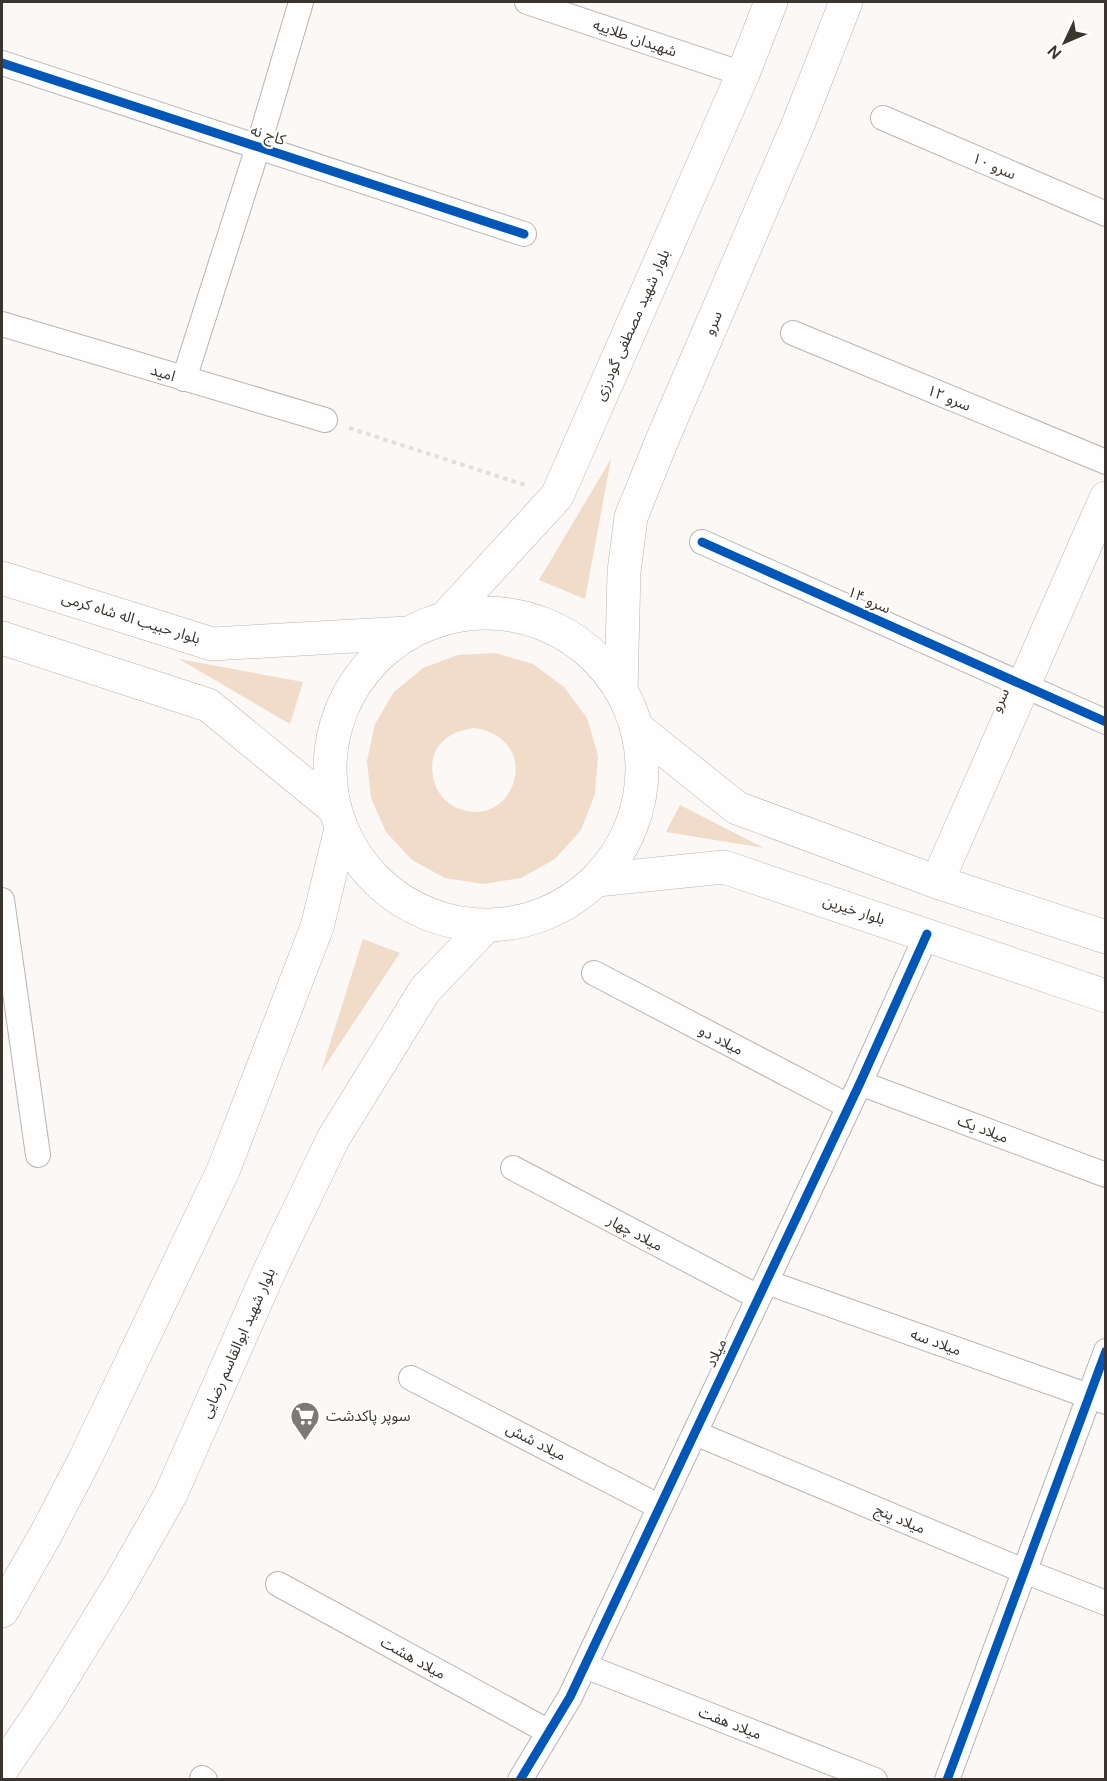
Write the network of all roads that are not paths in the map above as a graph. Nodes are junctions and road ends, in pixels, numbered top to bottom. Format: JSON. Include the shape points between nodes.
{"nodes":[{"id":1,"x":301,"y":2,"type":"edge"},
{"id":2,"x":526,"y":2,"type":"edge"},
{"id":3,"x":771,"y":2,"type":"edge"},
{"id":4,"x":846,"y":2,"type":"edge"},
{"id":5,"x":2,"y":63,"type":"edge"},
{"id":6,"x":743,"y":74,"type":"junction"},
{"id":7,"x":883,"y":118,"type":"dead end"},
{"id":8,"x":258,"y":147,"type":"junction"},
{"id":9,"x":1106,"y":214,"type":"edge"},
{"id":10,"x":524,"y":234,"type":"dead end"},
{"id":11,"x":2,"y":324,"type":"edge"},
{"id":12,"x":793,"y":333,"type":"dead end"},
{"id":13,"x":184,"y":380,"type":"junction"},
{"id":14,"x":325,"y":420,"type":"road end"},
{"id":15,"x":1106,"y":462,"type":"edge"},
{"id":16,"x":1106,"y":498,"type":"edge"},
{"id":17,"x":702,"y":542,"type":"dead end"},
{"id":18,"x":2,"y":578,"type":"edge"},
{"id":19,"x":445,"y":618,"type":"junction"},
{"id":20,"x":407,"y":633,"type":"junction"},
{"id":21,"x":2,"y":638,"type":"edge"},
{"id":22,"x":1023,"y":685,"type":"junction"},
{"id":23,"x":621,"y":690,"type":"junction"},
{"id":24,"x":1106,"y":722,"type":"edge"},
{"id":25,"x":637,"y":728,"type":"junction"},
{"id":26,"x":338,"y":819,"type":"junction"},
{"id":27,"x":597,"y":880,"type":"junction"},
{"id":28,"x":937,"y":882,"type":"junction"},
{"id":29,"x":2,"y":900,"type":"edge"},
{"id":30,"x":486,"y":926,"type":"junction"},
{"id":31,"x":927,"y":934,"type":"junction"},
{"id":32,"x":1106,"y":937,"type":"edge"},
{"id":33,"x":594,"y":973,"type":"dead end"},
{"id":34,"x":1106,"y":996,"type":"edge"},
{"id":35,"x":860,"y":1083,"type":"junction"},
{"id":36,"x":848,"y":1106,"type":"junction"},
{"id":37,"x":38,"y":1155,"type":"dead end"},
{"id":38,"x":513,"y":1168,"type":"dead end"},
{"id":39,"x":1106,"y":1175,"type":"edge"},
{"id":40,"x":762,"y":1289,"type":"junction"},
{"id":41,"x":1106,"y":1351,"type":"edge"},
{"id":42,"x":411,"y":1377,"type":"dead end"},
{"id":43,"x":1097,"y":1399,"type":"edge"},
{"id":44,"x":695,"y":1433,"type":"junction"},
{"id":45,"x":660,"y":1507,"type":"junction"},
{"id":46,"x":1024,"y":1571,"type":"junction"},
{"id":47,"x":278,"y":1584,"type":"dead end"},
{"id":48,"x":1106,"y":1603,"type":"edge"},
{"id":49,"x":2,"y":1611,"type":"edge"},
{"id":50,"x":585,"y":1666,"type":"junction"},
{"id":51,"x":549,"y":1732,"type":"junction"},
{"id":52,"x":2,"y":1769,"type":"edge"},
{"id":53,"x":520,"y":1779,"type":"edge"},
{"id":54,"x":876,"y":1779,"type":"edge"},
{"id":55,"x":947,"y":1779,"type":"edge"}],
"edges":[{"from":1,"to":8,"type":"street"},
{"from":2,"to":6,"type":"street","name":"شهیدان طلاییه"},
{"from":3,"to":6,"type":"main road","name":"بلوار شهید مصطفی گودرزی"},
{"from":4,"to":23,"type":"main road","name":"سرو","via":[[631,517],[624,572]]},
{"from":5,"to":8,"type":"street","name":"کاج نه"},
{"from":6,"to":19,"type":"main road","name":"بلوار شهید مصطفی گودرزی","via":[[557,496]]},
{"from":7,"to":9,"type":"street","name":"سرو ۱۰"},
{"from":8,"to":10,"type":"street","name":"کاج نه"},
{"from":8,"to":13,"type":"street"},
{"from":11,"to":13,"type":"street","name":"امید"},
{"from":12,"to":15,"type":"street","name":"سرو ۱۲"},
{"from":13,"to":14,"type":"street","name":"امید"},
{"from":16,"to":22,"type":"main road","name":"سرو"},
{"from":17,"to":22,"type":"street","name":"سرو ۱۴"},
{"from":18,"to":20,"type":"main road","name":"بلوار حبیب اله شاه کرمی","via":[[212,644]]},
{"from":19,"to":20,"type":"main road"},
{"from":19,"to":23,"type":"main road","via":[[485,612],[526,618],[563,633],[596,658]]},
{"from":20,"to":26,"type":"main road","via":[[375,658],[350,690],[335,728],[329,768]]},
{"from":21,"to":26,"type":"main road","via":[[208,705]]},
{"from":22,"to":24,"type":"street","name":"سرو ۱۴"},
{"from":22,"to":28,"type":"main road","name":"سرو"},
{"from":23,"to":25,"type":"main road"},
{"from":25,"to":27,"type":"main road","via":[[642,769],[637,810],[621,848]]},
{"from":25,"to":28,"type":"main road","via":[[737,808]]},
{"from":26,"to":30,"type":"main road","via":[[359,861],[384,888],[415,908],[449,921]]},
{"from":26,"to":49,"type":"main road","via":[[316,927],[224,1171],[85,1459]]},
{"from":27,"to":30,"type":"main road","via":[[564,905],[545,913]]},
{"from":27,"to":31,"type":"main road","name":"بلوار خیرین","via":[[724,867]]},
{"from":28,"to":32,"type":"main road"},
{"from":29,"to":37,"type":"street"},
{"from":30,"to":52,"type":"main road","name":"بلوار شهید ابوالقاسم رضایی","via":[[425,990],[333,1139],[269,1272],[171,1494],[119,1586]]},
{"from":31,"to":34,"type":"main road","name":"بلوار خیرین"},
{"from":31,"to":35,"type":"street","name":"میلاد"},
{"from":33,"to":36,"type":"street","name":"میلاد دو"},
{"from":35,"to":36,"type":"street","name":"میلاد"},
{"from":35,"to":39,"type":"street","name":"میلاد یک"},
{"from":36,"to":40,"type":"street","name":"میلاد"},
{"from":38,"to":40,"type":"street","name":"میلاد چهار"},
{"from":40,"to":43,"type":"street","name":"میلاد سه"},
{"from":40,"to":44,"type":"street","name":"میلاد"},
{"from":41,"to":43,"type":"street"},
{"from":42,"to":45,"type":"street","name":"میلاد شش"},
{"from":43,"to":46,"type":"street"},
{"from":44,"to":45,"type":"street","name":"میلاد"},
{"from":44,"to":46,"type":"street","name":"میلاد پنج"},
{"from":45,"to":50,"type":"street","name":"میلاد"},
{"from":46,"to":48,"type":"street","name":"میلاد پنج"},
{"from":46,"to":55,"type":"street"},
{"from":47,"to":51,"type":"street","name":"میلاد هشت"},
{"from":50,"to":51,"type":"street","name":"میلاد"},
{"from":50,"to":54,"type":"street","name":"میلاد هفت"},
{"from":51,"to":53,"type":"street","name":"میلاد"}]}
